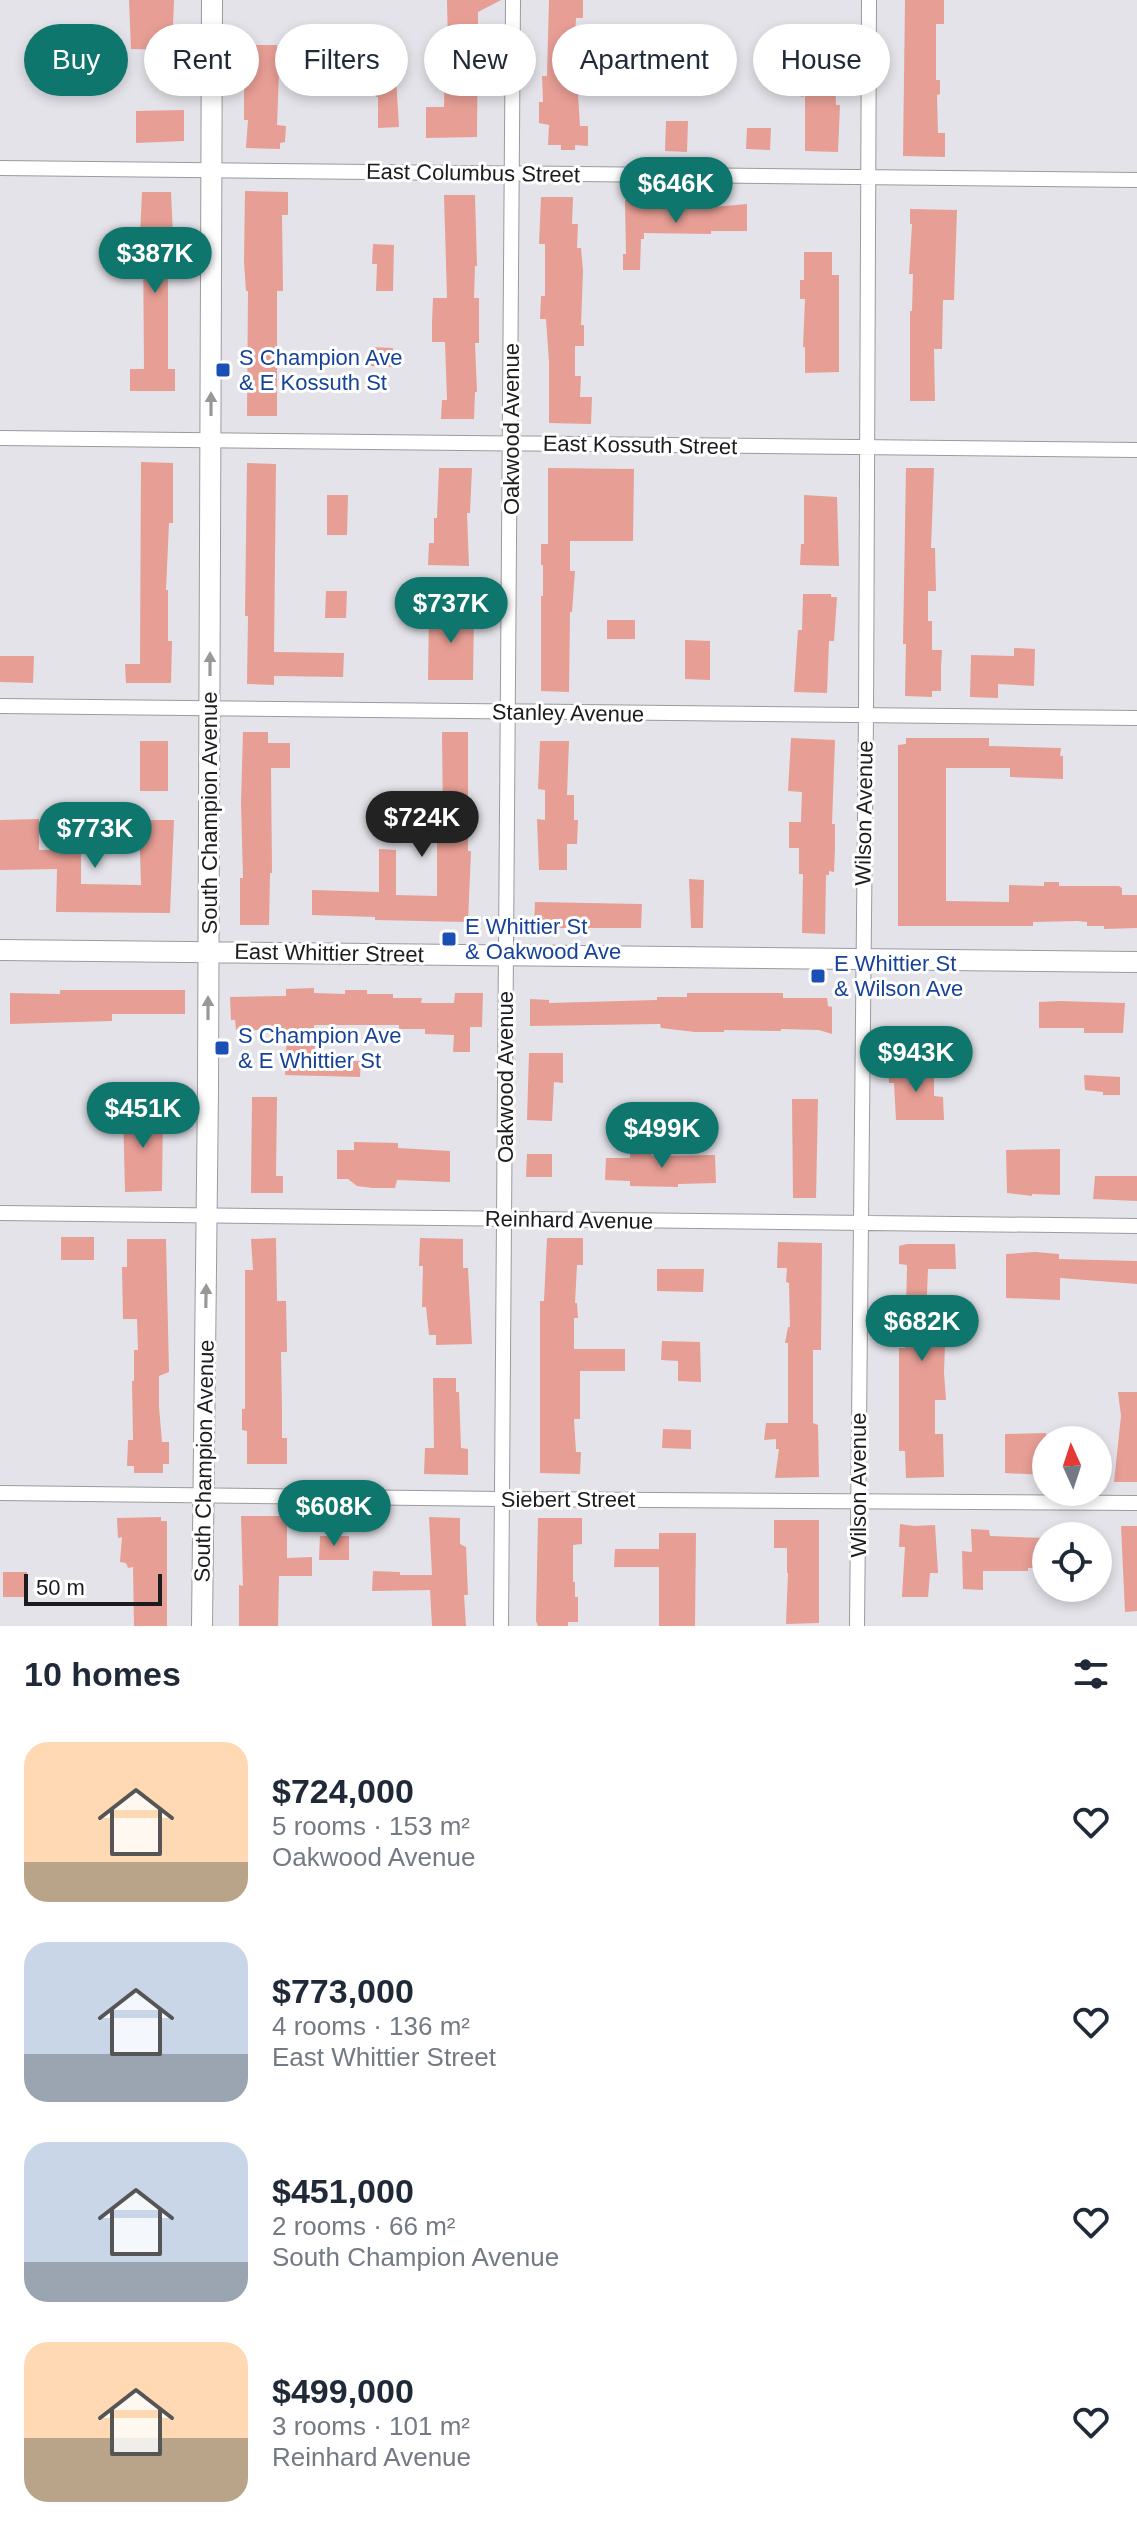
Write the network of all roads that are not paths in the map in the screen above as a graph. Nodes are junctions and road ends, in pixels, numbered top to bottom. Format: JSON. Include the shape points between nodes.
{"nodes":[{"id":1,"x":212,"y":0,"type":"edge"},
{"id":2,"x":513,"y":0,"type":"edge"},
{"id":3,"x":869,"y":0,"type":"edge"},
{"id":4,"x":0,"y":168,"type":"edge"},
{"id":5,"x":212,"y":170,"type":"junction"},
{"id":6,"x":512,"y":173,"type":"junction"},
{"id":7,"x":867,"y":177,"type":"junction"},
{"id":8,"x":1137,"y":180,"type":"edge"},
{"id":9,"x":0,"y":438,"type":"edge"},
{"id":10,"x":211,"y":441,"type":"junction"},
{"id":11,"x":511,"y":444,"type":"junction"},
{"id":12,"x":866,"y":447,"type":"junction"},
{"id":13,"x":1137,"y":450,"type":"edge"},
{"id":14,"x":0,"y":706,"type":"edge"},
{"id":15,"x":210,"y":707,"type":"junction"},
{"id":16,"x":508,"y":712,"type":"junction"},
{"id":17,"x":866,"y":716,"type":"junction"},
{"id":18,"x":1137,"y":718,"type":"edge"},
{"id":19,"x":0,"y":950,"type":"edge"},
{"id":20,"x":208,"y":952,"type":"junction"},
{"id":21,"x":506,"y":955,"type":"junction"},
{"id":22,"x":862,"y":960,"type":"junction"},
{"id":23,"x":1137,"y":962,"type":"edge"},
{"id":24,"x":0,"y":1213,"type":"edge"},
{"id":25,"x":207,"y":1215,"type":"junction"},
{"id":26,"x":505,"y":1219,"type":"junction"},
{"id":27,"x":860,"y":1224,"type":"junction"},
{"id":28,"x":1137,"y":1226,"type":"edge"},
{"id":29,"x":0,"y":1493,"type":"edge"},
{"id":30,"x":203,"y":1495,"type":"junction"},
{"id":31,"x":502,"y":1499,"type":"junction"},
{"id":32,"x":858,"y":1502,"type":"junction"},
{"id":33,"x":1137,"y":1503,"type":"edge"},
{"id":34,"x":202,"y":1626,"type":"edge"},
{"id":35,"x":501,"y":1626,"type":"edge"},
{"id":36,"x":857,"y":1626,"type":"edge"}],
"edges":[{"from":1,"to":5,"type":"street","name":"South Champion Avenue"},
{"from":2,"to":6,"type":"street","name":"Oakwood Avenue"},
{"from":3,"to":7,"type":"street","name":"Wilson Avenue"},
{"from":4,"to":5,"type":"street","name":"East Columbus Street"},
{"from":5,"to":6,"type":"street","name":"East Columbus Street"},
{"from":10,"to":5,"type":"street","name":"South Champion Avenue","one_way":true},
{"from":6,"to":7,"type":"street","name":"East Columbus Street"},
{"from":6,"to":11,"type":"street","name":"Oakwood Avenue"},
{"from":7,"to":8,"type":"street","name":"East Columbus Street"},
{"from":7,"to":12,"type":"street","name":"Wilson Avenue"},
{"from":9,"to":10,"type":"street","name":"East Kossuth Street"},
{"from":10,"to":11,"type":"street","name":"East Kossuth Street"},
{"from":15,"to":10,"type":"street","name":"South Champion Avenue","one_way":true},
{"from":11,"to":12,"type":"street","name":"East Kossuth Street"},
{"from":11,"to":16,"type":"street","name":"Oakwood Avenue"},
{"from":12,"to":13,"type":"street","name":"East Kossuth Street"},
{"from":12,"to":17,"type":"street","name":"Wilson Avenue"},
{"from":14,"to":15,"type":"street","name":"Stanley Avenue"},
{"from":15,"to":16,"type":"street","name":"Stanley Avenue"},
{"from":15,"to":20,"type":"street","name":"South Champion Avenue"},
{"from":16,"to":17,"type":"street","name":"Stanley Avenue"},
{"from":16,"to":21,"type":"street","name":"Oakwood Avenue"},
{"from":17,"to":18,"type":"street","name":"Stanley Avenue"},
{"from":17,"to":22,"type":"street","name":"Wilson Avenue"},
{"from":19,"to":20,"type":"street","name":"East Whittier Street"},
{"from":20,"to":21,"type":"street","name":"East Whittier Street"},
{"from":25,"to":20,"type":"street","name":"South Champion Avenue","one_way":true},
{"from":21,"to":22,"type":"street","name":"East Whittier Street"},
{"from":21,"to":26,"type":"street","name":"Oakwood Avenue"},
{"from":22,"to":23,"type":"street","name":"East Whittier Street"},
{"from":22,"to":27,"type":"street","name":"Wilson Avenue"},
{"from":24,"to":25,"type":"street","name":"Reinhard Avenue"},
{"from":25,"to":26,"type":"street","name":"Reinhard Avenue"},
{"from":30,"to":25,"type":"street","name":"South Champion Avenue","one_way":true},
{"from":26,"to":27,"type":"street","name":"Reinhard Avenue"},
{"from":26,"to":31,"type":"street","name":"Oakwood Avenue"},
{"from":27,"to":28,"type":"street","name":"Reinhard Avenue"},
{"from":27,"to":32,"type":"street","name":"Wilson Avenue"},
{"from":29,"to":30,"type":"street","name":"Siebert Street"},
{"from":30,"to":31,"type":"street","name":"Siebert Street"},
{"from":30,"to":34,"type":"street","name":"South Champion Avenue"},
{"from":31,"to":32,"type":"street","name":"Siebert Street"},
{"from":31,"to":35,"type":"street","name":"Oakwood Avenue"},
{"from":32,"to":33,"type":"street","name":"Siebert Street"},
{"from":32,"to":36,"type":"street","name":"Wilson Avenue"}]}
